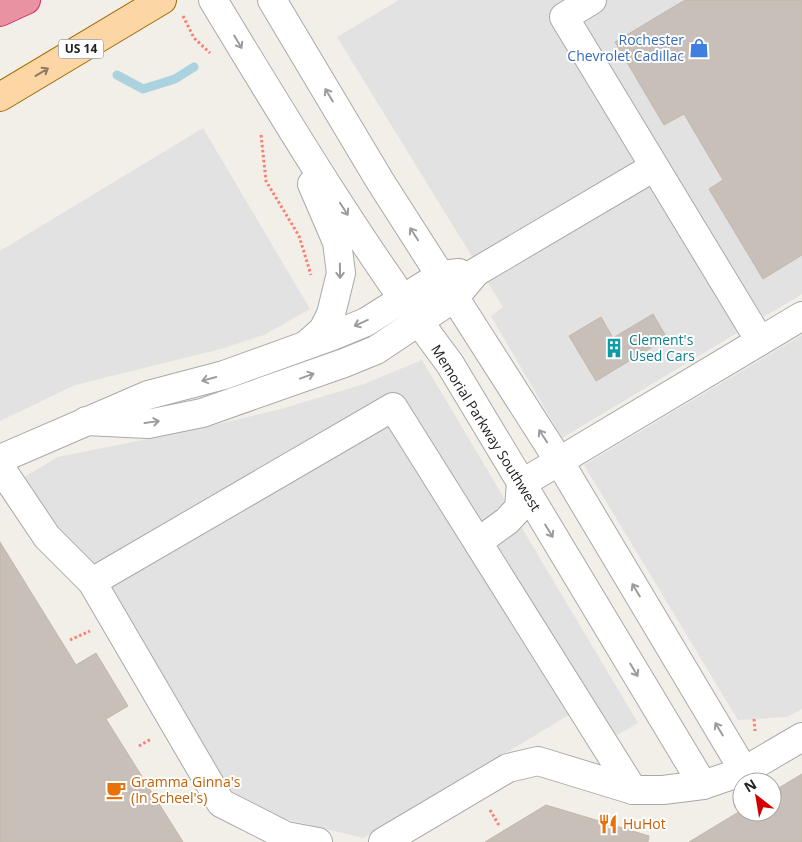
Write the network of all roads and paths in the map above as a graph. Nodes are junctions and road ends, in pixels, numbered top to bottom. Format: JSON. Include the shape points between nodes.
{"nodes":[{"id":1,"x":26,"y":0,"type":"edge"},
{"id":2,"x":33,"y":0,"type":"edge"},
{"id":3,"x":162,"y":0,"type":"edge"},
{"id":4,"x":213,"y":0,"type":"edge"},
{"id":5,"x":272,"y":0,"type":"edge"},
{"id":6,"x":592,"y":0,"type":"edge"},
{"id":7,"x":0,"y":12,"type":"edge"},
{"id":8,"x":0,"y":20,"type":"edge"},
{"id":9,"x":194,"y":38,"type":"dead end"},
{"id":10,"x":214,"y":56,"type":"dead end"},
{"id":11,"x":0,"y":97,"type":"edge"},
{"id":12,"x":280,"y":112,"type":"junction"},
{"id":13,"x":260,"y":131,"type":"dead end"},
{"id":14,"x":654,"y":167,"type":"junction"},
{"id":15,"x":312,"y":280,"type":"dead end"},
{"id":16,"x":448,"y":286,"type":"junction"},
{"id":17,"x":403,"y":298,"type":"junction"},
{"id":18,"x":802,"y":316,"type":"edge"},
{"id":19,"x":418,"y":321,"type":"junction"},
{"id":20,"x":760,"y":341,"type":"junction"},
{"id":21,"x":304,"y":347,"type":"junction"},
{"id":22,"x":86,"y":421,"type":"junction"},
{"id":23,"x":0,"y":459,"type":"edge"},
{"id":24,"x":559,"y":461,"type":"junction"},
{"id":25,"x":0,"y":468,"type":"edge"},
{"id":26,"x":521,"y":484,"type":"junction"},
{"id":27,"x":478,"y":542,"type":"junction"},
{"id":28,"x":92,"y":582,"type":"junction"},
{"id":29,"x":802,"y":737,"type":"edge"},
{"id":30,"x":744,"y":771,"type":"junction"},
{"id":31,"x":703,"y":785,"type":"junction"},
{"id":32,"x":633,"y":790,"type":"junction"},
{"id":33,"x":318,"y":842,"type":"edge"},
{"id":34,"x":383,"y":842,"type":"edge"}],
"edges":[{"from":1,"to":7,"type":"highway"},
{"from":2,"to":8,"type":"main road"},
{"from":11,"to":3,"type":"main road","number":"US 14","one_way":true},
{"from":4,"to":12,"type":"street","name":"Memorial Parkway Southwest","one_way":true},
{"from":16,"to":5,"type":"street","one_way":true,"via":[[380,181]]},
{"from":6,"to":14,"type":"street","via":[[564,17]]},
{"from":9,"to":10,"type":"path"},
{"from":12,"to":17,"type":"street","name":"Memorial Parkway Southwest","one_way":true},
{"from":12,"to":21,"type":"street","one_way":true,"via":[[337,242],[341,273],[331,314],[323,330]]},
{"from":13,"to":15,"type":"path","via":[[266,181],[299,236]]},
{"from":14,"to":16,"type":"street"},
{"from":14,"to":20,"type":"street"},
{"from":16,"to":17,"type":"street"},
{"from":16,"to":19,"type":"street"},
{"from":24,"to":16,"type":"street","one_way":true},
{"from":17,"to":19,"type":"street","name":"Memorial Parkway Southwest"},
{"from":17,"to":21,"type":"street","one_way":true,"via":[[366,322]]},
{"from":18,"to":20,"type":"street"},
{"from":22,"to":19,"type":"street","one_way":true,"via":[[148,424],[202,413],[376,350]]},
{"from":19,"to":26,"type":"street","name":"Memorial Parkway Southwest","via":[[450,364]]},
{"from":20,"to":24,"type":"street"},
{"from":21,"to":22,"type":"street","one_way":true,"via":[[224,375],[148,395]]},
{"from":22,"to":23,"type":"street"},
{"from":24,"to":26,"type":"street"},
{"from":30,"to":24,"type":"street","one_way":true},
{"from":25,"to":28,"type":"street","via":[[47,537]]},
{"from":26,"to":27,"type":"street","via":[[519,508]]},
{"from":26,"to":31,"type":"street","name":"Memorial Parkway Southwest","one_way":true},
{"from":27,"to":28,"type":"street","via":[[393,407]]},
{"from":27,"to":32,"type":"street"},
{"from":28,"to":33,"type":"street","via":[[221,802],[286,836]]},
{"from":29,"to":30,"type":"street"},
{"from":30,"to":31,"type":"street"},
{"from":31,"to":32,"type":"street"},
{"from":32,"to":34,"type":"street","via":[[538,761],[508,768]]}]}
